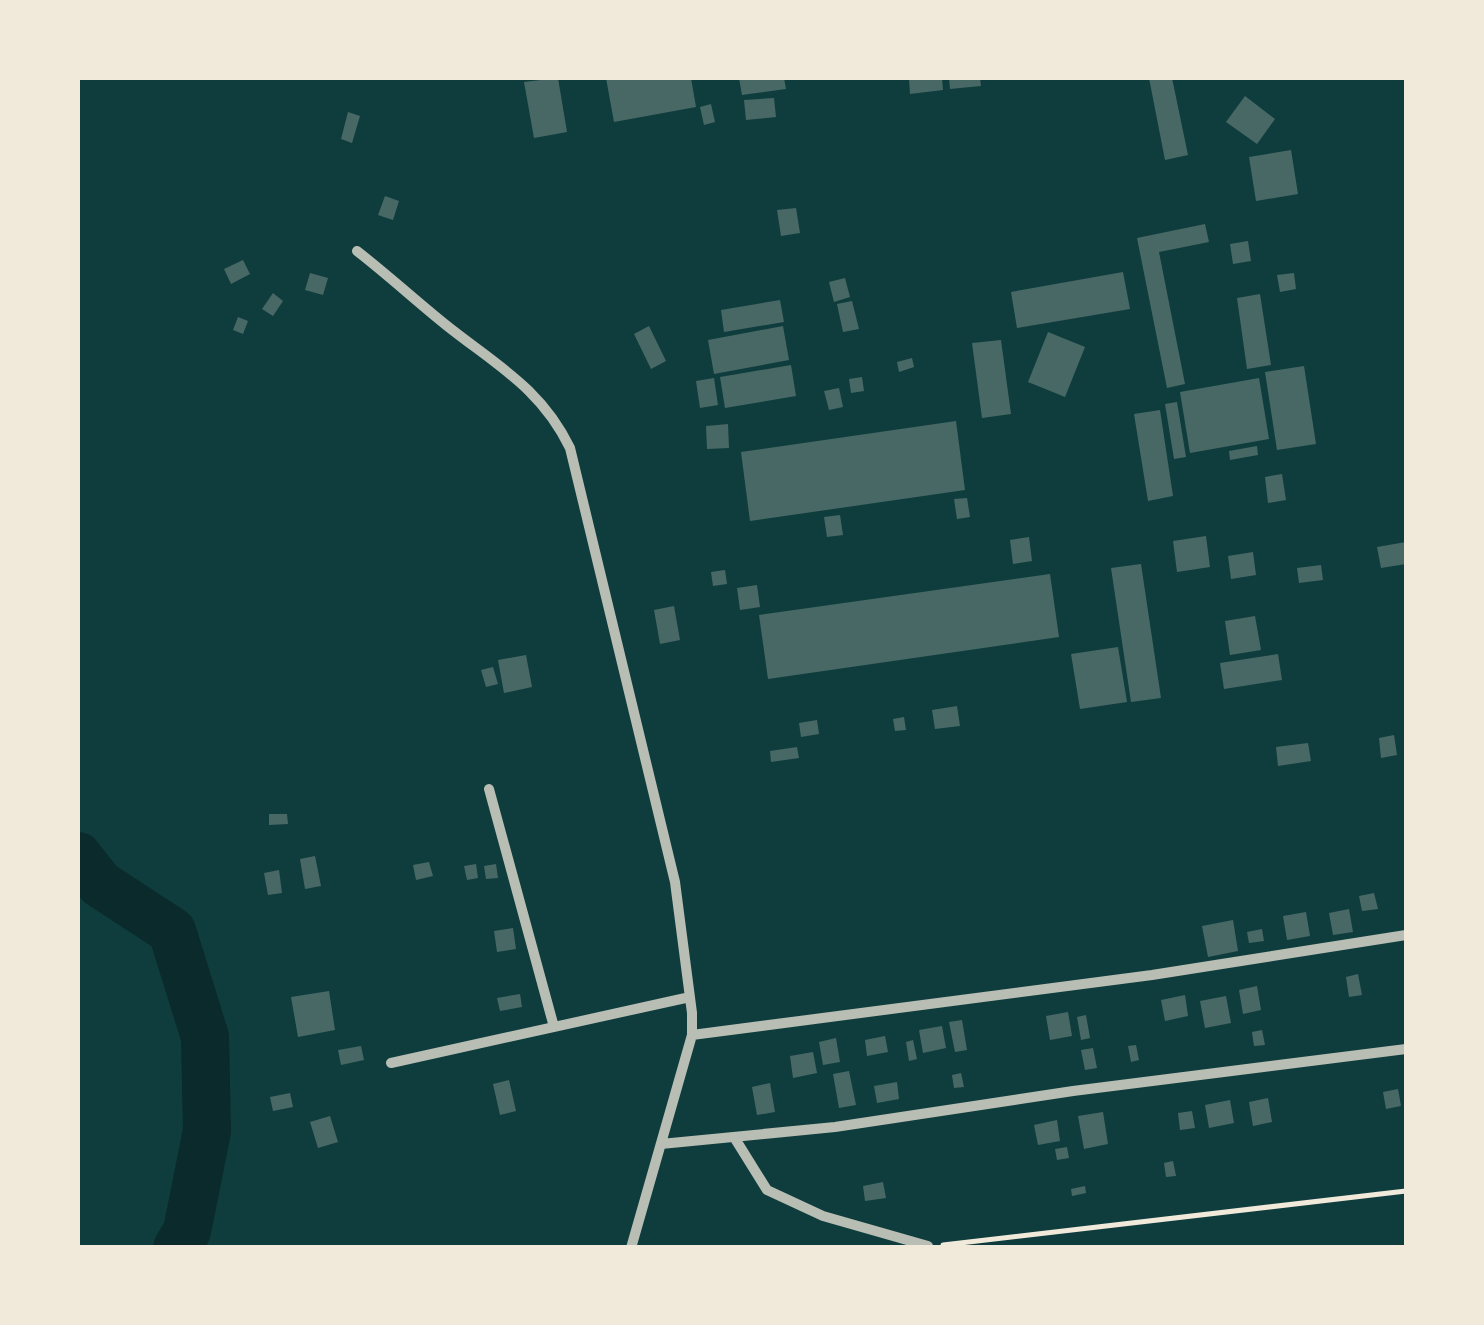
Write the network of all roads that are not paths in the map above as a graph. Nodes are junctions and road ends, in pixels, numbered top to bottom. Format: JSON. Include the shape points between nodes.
{"nodes":[{"id":1,"x":357,"y":251,"type":"dead end"},
{"id":2,"x":489,"y":790,"type":"dead end"},
{"id":3,"x":1406,"y":935,"type":"edge"},
{"id":4,"x":690,"y":998,"type":"junction"},
{"id":5,"x":554,"y":1028,"type":"junction"},
{"id":6,"x":692,"y":1035,"type":"junction"},
{"id":7,"x":1406,"y":1049,"type":"edge"},
{"id":8,"x":391,"y":1063,"type":"dead end"},
{"id":9,"x":734,"y":1137,"type":"junction"},
{"id":10,"x":661,"y":1144,"type":"junction"},
{"id":11,"x":928,"y":1246,"type":"edge"},
{"id":12,"x":631,"y":1248,"type":"edge"}],
"edges":[{"from":1,"to":4,"type":"street","via":[[524,382],[570,448],[667,847]]},
{"from":2,"to":5,"type":"street"},
{"from":3,"to":6,"type":"street"},
{"from":4,"to":5,"type":"street"},
{"from":4,"to":6,"type":"street"},
{"from":5,"to":8,"type":"street"},
{"from":6,"to":10,"type":"street"},
{"from":7,"to":9,"type":"street"},
{"from":9,"to":10,"type":"street"},
{"from":9,"to":11,"type":"street","via":[[767,1190],[824,1216]]},
{"from":10,"to":12,"type":"street"}]}
